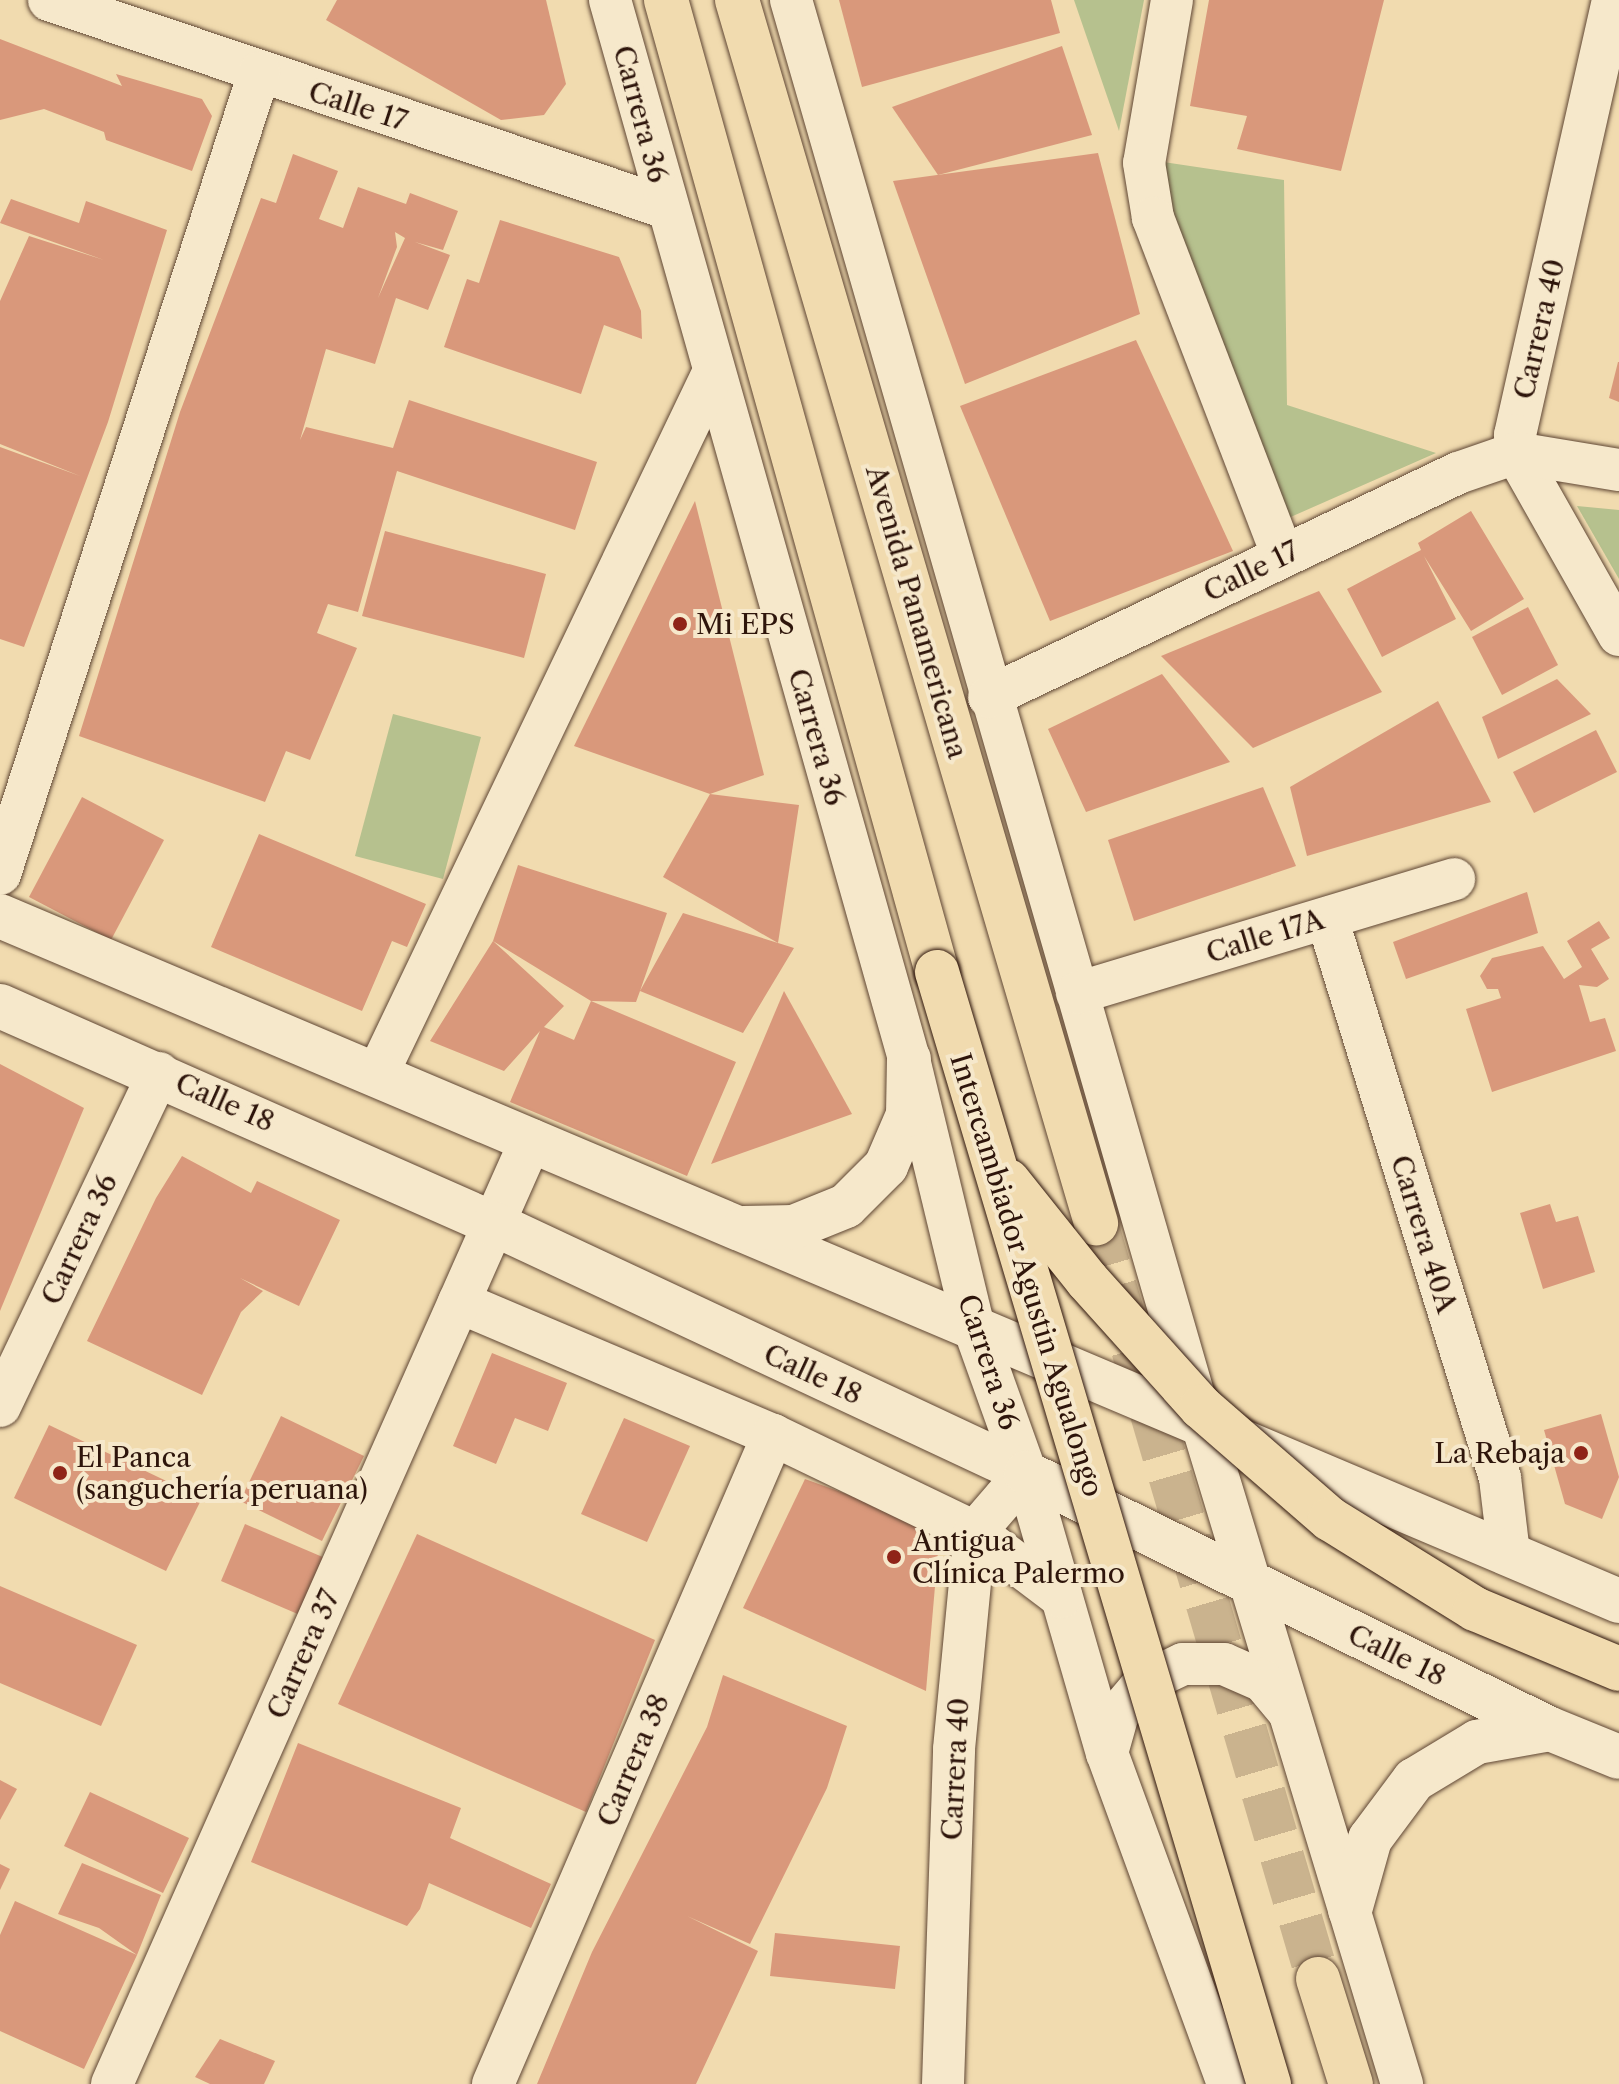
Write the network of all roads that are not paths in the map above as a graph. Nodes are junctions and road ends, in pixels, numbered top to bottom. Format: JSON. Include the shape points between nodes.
{"nodes":[{"id":1,"x":49,"y":0,"type":"edge"},
{"id":2,"x":610,"y":0,"type":"edge"},
{"id":3,"x":666,"y":0,"type":"edge"},
{"id":4,"x":737,"y":0,"type":"edge"},
{"id":5,"x":791,"y":0,"type":"edge"},
{"id":6,"x":1172,"y":0,"type":"edge"},
{"id":7,"x":1613,"y":0,"type":"edge"},
{"id":8,"x":259,"y":73,"type":"junction"},
{"id":9,"x":667,"y":208,"type":"junction"},
{"id":10,"x":713,"y":373,"type":"junction"},
{"id":11,"x":1516,"y":453,"type":"junction"},
{"id":12,"x":1619,"y":470,"type":"edge"},
{"id":13,"x":1283,"y":556,"type":"junction"},
{"id":14,"x":1619,"y":635,"type":"edge"},
{"id":15,"x":989,"y":697,"type":"junction"},
{"id":16,"x":0,"y":874,"type":"edge"},
{"id":17,"x":1454,"y":879,"type":"dead end"},
{"id":18,"x":0,"y":916,"type":"edge"},
{"id":19,"x":1327,"y":918,"type":"junction"},
{"id":20,"x":1077,"y":993,"type":"junction"},
{"id":21,"x":0,"y":1006,"type":"edge"},
{"id":22,"x":909,"y":1059,"type":"junction"},
{"id":23,"x":159,"y":1073,"type":"junction"},
{"id":24,"x":377,"y":1075,"type":"junction"},
{"id":25,"x":531,"y":1140,"type":"junction"},
{"id":26,"x":994,"y":1164,"type":"junction"},
{"id":27,"x":1096,"y":1223,"type":"tunnel mouth"},
{"id":28,"x":494,"y":1224,"type":"junction"},
{"id":29,"x":738,"y":1228,"type":"junction"},
{"id":30,"x":459,"y":1302,"type":"junction"},
{"id":31,"x":974,"y":1328,"type":"junction"},
{"id":32,"x":0,"y":1406,"type":"edge"},
{"id":33,"x":1202,"y":1424,"type":"junction"},
{"id":34,"x":773,"y":1435,"type":"junction"},
{"id":35,"x":1026,"y":1473,"type":"junction"},
{"id":36,"x":975,"y":1532,"type":"junction"},
{"id":37,"x":1509,"y":1554,"type":"junction"},
{"id":38,"x":1254,"y":1585,"type":"junction"},
{"id":39,"x":1061,"y":1597,"type":"junction"},
{"id":40,"x":1619,"y":1601,"type":"edge"},
{"id":41,"x":1619,"y":1669,"type":"edge"},
{"id":42,"x":1290,"y":1713,"type":"junction"},
{"id":43,"x":1550,"y":1729,"type":"junction"},
{"id":44,"x":1107,"y":1753,"type":"junction"},
{"id":45,"x":1619,"y":1757,"type":"edge"},
{"id":46,"x":1350,"y":1910,"type":"junction"},
{"id":47,"x":1318,"y":1979,"type":"tunnel mouth"},
{"id":48,"x":112,"y":2084,"type":"edge"},
{"id":49,"x":493,"y":2084,"type":"edge"},
{"id":50,"x":943,"y":2084,"type":"edge"},
{"id":51,"x":1228,"y":2084,"type":"edge"},
{"id":52,"x":1269,"y":2084,"type":"edge"},
{"id":53,"x":1351,"y":2084,"type":"edge"},
{"id":54,"x":1402,"y":2084,"type":"edge"}],
"edges":[{"from":1,"to":8,"type":"street","name":"Calle 17"},
{"from":2,"to":9,"type":"street","name":"Carrera 36"},
{"from":3,"to":26,"type":"main road","name":"Intercambiador Agustin Agualongo","bridge":true},
{"from":4,"to":27,"type":"main road","name":"Avenida Panamericana"},
{"from":5,"to":15,"type":"street"},
{"from":6,"to":13,"type":"street","via":[[1144,163],[1153,218]]},
{"from":7,"to":11,"type":"street","name":"Carrera 40","via":[[1515,435]]},
{"from":8,"to":9,"type":"street","name":"Calle 17"},
{"from":8,"to":16,"type":"street"},
{"from":9,"to":10,"type":"street","name":"Carrera 36"},
{"from":10,"to":22,"type":"street","name":"Carrera 36"},
{"from":10,"to":24,"type":"street"},
{"from":11,"to":12,"type":"street"},
{"from":11,"to":13,"type":"street","name":"Calle 17","via":[[1458,473]]},
{"from":11,"to":14,"type":"street"},
{"from":13,"to":15,"type":"street","name":"Calle 17"},
{"from":15,"to":20,"type":"street"},
{"from":17,"to":19,"type":"street","name":"Calle 17A"},
{"from":18,"to":24,"type":"main road"},
{"from":19,"to":20,"type":"street","name":"Calle 17A"},
{"from":19,"to":37,"type":"street","name":"Carrera 40A","via":[[1500,1478]]},
{"from":20,"to":33,"type":"street"},
{"from":21,"to":23,"type":"main road","name":"Calle 18"},
{"from":22,"to":29,"type":"main road","via":[[908,1115],[886,1166],[846,1206],[794,1227]]},
{"from":22,"to":31,"type":"street","name":"Carrera 36"},
{"from":23,"to":28,"type":"main road","name":"Calle 18"},
{"from":23,"to":32,"type":"street","name":"Carrera 36"},
{"from":24,"to":25,"type":"main road"},
{"from":25,"to":28,"type":"street","name":"Carrera 37"},
{"from":25,"to":29,"type":"main road"},
{"from":26,"to":41,"type":"main road","bridge":true,"via":[[1087,1280],[1201,1407],[1330,1519],[1475,1609]]},
{"from":26,"to":52,"type":"main road","name":"Intercambiador Agustin Agualongo","bridge":true},
{"from":28,"to":30,"type":"street","name":"Carrera 37"},
{"from":28,"to":35,"type":"main road","name":"Calle 18"},
{"from":29,"to":31,"type":"main road"},
{"from":30,"to":34,"type":"street"},
{"from":30,"to":48,"type":"street","name":"Carrera 37"},
{"from":31,"to":33,"type":"main road"},
{"from":31,"to":35,"type":"street","name":"Carrera 36"},
{"from":33,"to":37,"type":"main road"},
{"from":33,"to":38,"type":"street"},
{"from":34,"to":36,"type":"street"},
{"from":34,"to":49,"type":"street","name":"Carrera 38"},
{"from":35,"to":36,"type":"street"},
{"from":35,"to":38,"type":"main road","name":"Calle 18"},
{"from":35,"to":39,"type":"street","name":"Carrera 36"},
{"from":36,"to":39,"type":"street"},
{"from":36,"to":50,"type":"street","name":"Carrera 40","via":[[954,1749]]},
{"from":37,"to":40,"type":"main road"},
{"from":38,"to":42,"type":"street"},
{"from":38,"to":43,"type":"main road","name":"Calle 18"},
{"from":39,"to":44,"type":"street","name":"Carrera 36"},
{"from":42,"to":44,"type":"street","via":[[1263,1681],[1224,1664],[1183,1664],[1145,1682],[1118,1714]]},
{"from":42,"to":46,"type":"street"},
{"from":43,"to":45,"type":"main road","name":"Calle 18"},
{"from":43,"to":46,"type":"main road","via":[[1477,1742],[1414,1780],[1370,1839]]},
{"from":44,"to":51,"type":"street","name":"Carrera 36"},
{"from":46,"to":54,"type":"street"},
{"from":47,"to":53,"type":"main road"}]}
